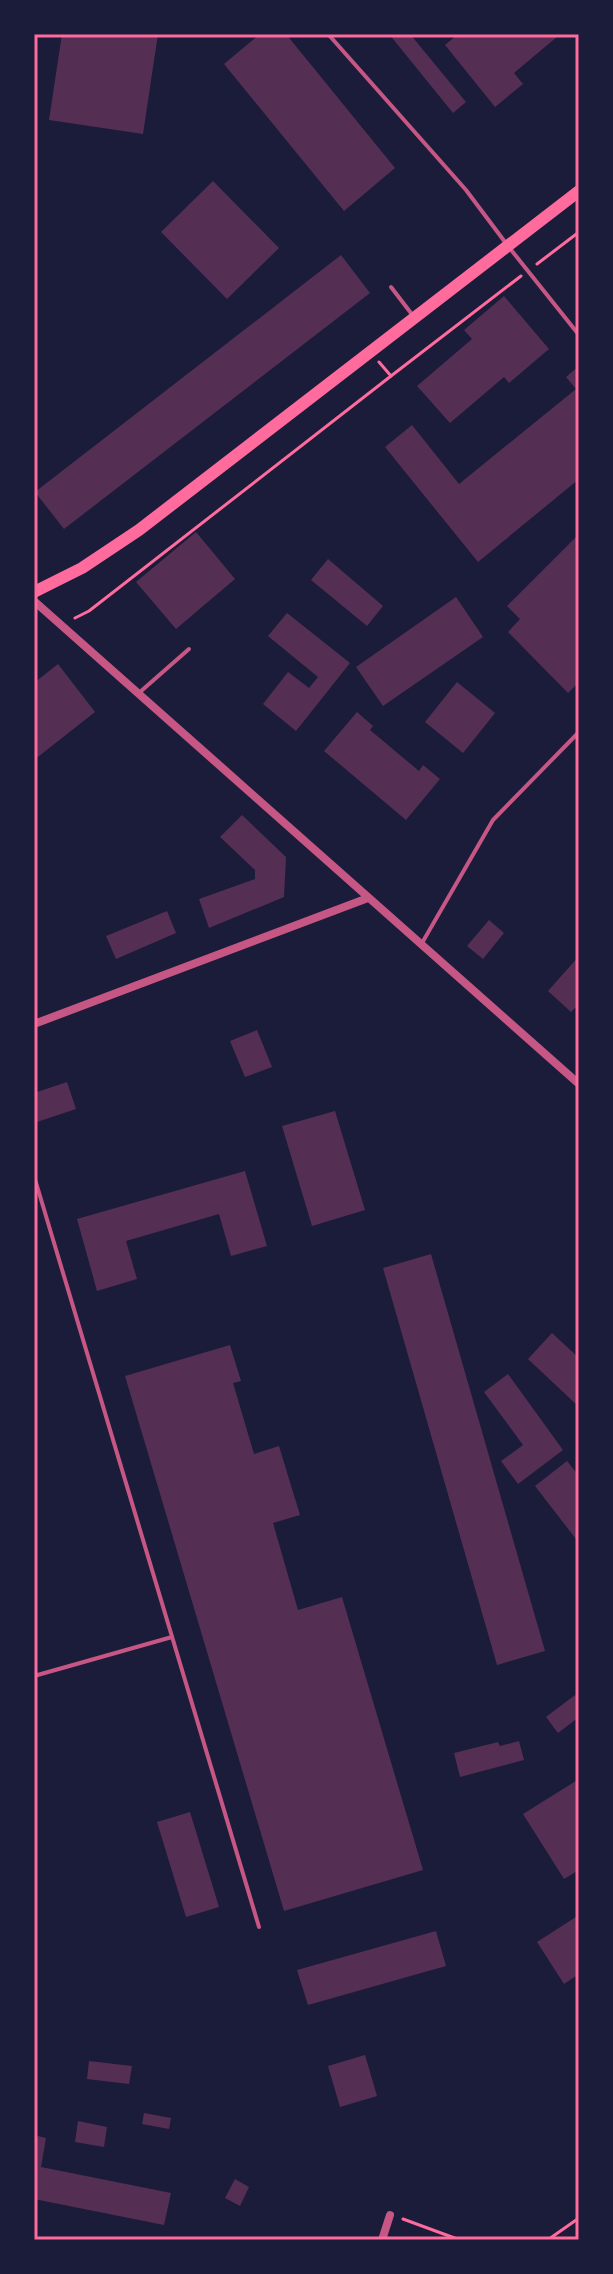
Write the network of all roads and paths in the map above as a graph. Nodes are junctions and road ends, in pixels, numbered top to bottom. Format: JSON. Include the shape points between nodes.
{"nodes":[{"id":1,"x":328,"y":34,"type":"edge"},
{"id":2,"x":579,"y":191,"type":"edge"},
{"id":3,"x":579,"y":232,"type":"edge"},
{"id":4,"x":508,"y":246,"type":"junction"},
{"id":5,"x":528,"y":271,"type":"junction"},
{"id":6,"x":391,"y":287,"type":"dead end"},
{"id":7,"x":415,"y":318,"type":"junction"},
{"id":8,"x":579,"y":335,"type":"edge"},
{"id":9,"x":371,"y":352,"type":"junction"},
{"id":10,"x":391,"y":376,"type":"junction"},
{"id":11,"x":34,"y":592,"type":"edge"},
{"id":12,"x":34,"y":601,"type":"edge"},
{"id":13,"x":68,"y":622,"type":"dead end"},
{"id":14,"x":189,"y":649,"type":"dead end"},
{"id":15,"x":139,"y":694,"type":"junction"},
{"id":16,"x":579,"y":732,"type":"edge"},
{"id":17,"x":368,"y":898,"type":"junction"},
{"id":18,"x":421,"y":945,"type":"junction"},
{"id":19,"x":34,"y":1024,"type":"edge"},
{"id":20,"x":579,"y":1084,"type":"edge"},
{"id":21,"x":34,"y":1176,"type":"edge"},
{"id":22,"x":172,"y":1637,"type":"junction"},
{"id":23,"x":34,"y":1676,"type":"edge"},
{"id":24,"x":259,"y":1927,"type":"dead end"},
{"id":25,"x":390,"y":2215,"type":"joint"},
{"id":26,"x":579,"y":2218,"type":"edge"},
{"id":27,"x":550,"y":2239,"type":"edge"},
{"id":28,"x":382,"y":2240,"type":"edge"},
{"id":29,"x":460,"y":2240,"type":"edge"},
{"id":30,"x":535,"y":2240,"type":"edge"}],
"edges":[{"from":1,"to":4,"type":"lane","via":[[466,190]]},
{"from":2,"to":4,"type":"main road"},
{"from":3,"to":5,"type":"path"},
{"from":4,"to":5,"type":"lane"},
{"from":4,"to":7,"type":"main road"},
{"from":5,"to":8,"type":"lane"},
{"from":5,"to":10,"type":"path"},
{"from":6,"to":7,"type":"lane"},
{"from":7,"to":9,"type":"main road"},
{"from":9,"to":10,"type":"path"},
{"from":9,"to":11,"type":"main road","via":[[120,544]]},
{"from":10,"to":13,"type":"path"},
{"from":12,"to":15,"type":"street"},
{"from":14,"to":15,"type":"lane"},
{"from":15,"to":17,"type":"street"},
{"from":16,"to":18,"type":"lane","via":[[493,820]]},
{"from":17,"to":18,"type":"street"},
{"from":17,"to":19,"type":"street"},
{"from":18,"to":20,"type":"street"},
{"from":21,"to":22,"type":"lane"},
{"from":22,"to":23,"type":"lane"},
{"from":22,"to":24,"type":"lane"},
{"from":25,"to":28,"type":"street"},
{"from":25,"to":29,"type":"path"},
{"from":26,"to":27,"type":"path"},
{"from":27,"to":30,"type":"path"}]}
